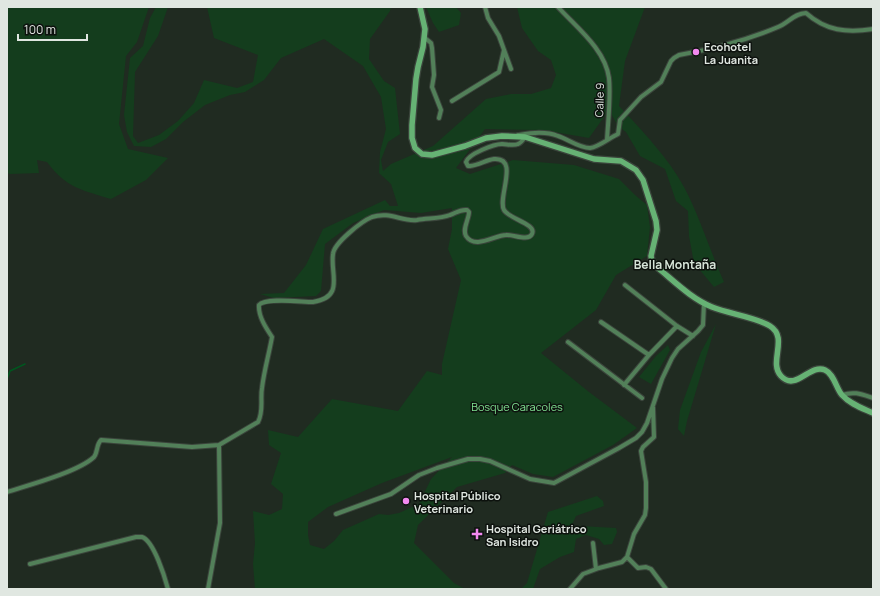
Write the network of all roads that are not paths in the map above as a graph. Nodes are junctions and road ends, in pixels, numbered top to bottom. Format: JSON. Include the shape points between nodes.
{"nodes":[{"id":1,"x":420,"y":7,"type":"edge"},
{"id":2,"x":485,"y":7,"type":"edge"},
{"id":3,"x":558,"y":7,"type":"edge"},
{"id":4,"x":873,"y":29,"type":"edge"},
{"id":5,"x":425,"y":38,"type":"junction"},
{"id":6,"x":504,"y":50,"type":"junction"},
{"id":7,"x":511,"y":69,"type":"dead end"},
{"id":8,"x":452,"y":101,"type":"dead end"},
{"id":9,"x":440,"y":118,"type":"dead end"},
{"id":10,"x":502,"y":136,"type":"junction"},
{"id":11,"x":525,"y":138,"type":"junction"},
{"id":12,"x":607,"y":140,"type":"junction"},
{"id":13,"x":625,"y":285,"type":"dead end"},
{"id":14,"x":704,"y":303,"type":"junction"},
{"id":15,"x":601,"y":322,"type":"dead end"},
{"id":16,"x":677,"y":326,"type":"junction"},
{"id":17,"x":693,"y":336,"type":"junction"},
{"id":18,"x":568,"y":342,"type":"dead end"},
{"id":19,"x":649,"y":355,"type":"junction"},
{"id":20,"x":624,"y":385,"type":"junction"},
{"id":21,"x":842,"y":395,"type":"junction"},
{"id":22,"x":642,"y":398,"type":"dead end"},
{"id":23,"x":873,"y":398,"type":"edge"},
{"id":24,"x":653,"y":405,"type":"junction"},
{"id":25,"x":873,"y":413,"type":"edge"},
{"id":26,"x":219,"y":445,"type":"junction"},
{"id":27,"x":7,"y":492,"type":"edge"},
{"id":28,"x":336,"y":514,"type":"dead end"},
{"id":29,"x":593,"y":543,"type":"dead end"},
{"id":30,"x":627,"y":557,"type":"junction"},
{"id":31,"x":30,"y":564,"type":"dead end"},
{"id":32,"x":596,"y":569,"type":"junction"},
{"id":33,"x":168,"y":589,"type":"edge"},
{"id":34,"x":208,"y":589,"type":"edge"},
{"id":35,"x":570,"y":589,"type":"edge"},
{"id":36,"x":666,"y":589,"type":"edge"}],
"edges":[{"from":1,"to":5,"type":"main road"},
{"from":2,"to":6,"type":"street"},
{"from":3,"to":12,"type":"street","name":"Calle 9","via":[[594,45],[605,65],[609,79]]},
{"from":4,"to":12,"type":"street","via":[[859,31],[831,28],[806,13],[800,13],[780,26],[729,45],[679,55],[671,61],[661,82],[641,97],[620,120],[618,134]]},
{"from":5,"to":9,"type":"street","via":[[431,43],[432,48],[432,87],[441,110]]},
{"from":5,"to":10,"type":"main road","via":[[416,79],[412,125],[415,148],[422,154],[432,155],[486,138]]},
{"from":6,"to":7,"type":"street"},
{"from":6,"to":8,"type":"street","via":[[499,72]]},
{"from":10,"to":11,"type":"main road"},
{"from":10,"to":12,"type":"street","via":[[543,133],[589,148]]},
{"from":11,"to":14,"type":"main road","via":[[594,159],[621,161],[636,170],[643,180],[656,221],[652,261]]},
{"from":11,"to":26,"type":"street","via":[[517,144],[489,146],[468,157],[466,162],[468,166],[492,159],[504,162],[507,173],[502,198],[503,209],[511,217],[530,226],[530,236],[524,238],[504,235],[488,240],[469,239],[465,235],[468,212],[463,209],[443,218],[410,221],[392,215],[380,215],[357,226],[334,250],[334,288],[325,298],[313,302],[269,300],[259,305],[264,326],[272,337],[262,386],[261,417],[252,427]]},
{"from":13,"to":16,"type":"street"},
{"from":14,"to":17,"type":"street","via":[[703,325]]},
{"from":14,"to":21,"type":"main road","via":[[762,322],[774,329],[779,343],[777,367],[783,377],[798,380],[816,369],[825,370],[829,372]]},
{"from":15,"to":19,"type":"street"},
{"from":16,"to":17,"type":"street"},
{"from":16,"to":19,"type":"street"},
{"from":17,"to":24,"type":"street","via":[[672,358]]},
{"from":18,"to":20,"type":"street"},
{"from":19,"to":20,"type":"street"},
{"from":20,"to":22,"type":"street"},
{"from":21,"to":23,"type":"street","via":[[851,392]]},
{"from":21,"to":25,"type":"main road"},
{"from":24,"to":28,"type":"street","via":[[644,428],[636,438],[554,483],[530,479],[490,461],[468,459],[419,475],[391,494]]},
{"from":24,"to":30,"type":"street","via":[[654,437],[641,451],[646,482],[646,508]]},
{"from":26,"to":27,"type":"street","via":[[192,447],[101,440],[95,455],[78,468]]},
{"from":26,"to":34,"type":"street","via":[[220,523]]},
{"from":29,"to":32,"type":"street"},
{"from":30,"to":32,"type":"street","via":[[622,562]]},
{"from":30,"to":36,"type":"street","via":[[638,568],[651,569]]},
{"from":31,"to":33,"type":"street","via":[[143,537],[149,542],[155,554]]},
{"from":32,"to":35,"type":"street","via":[[583,574]]}]}
